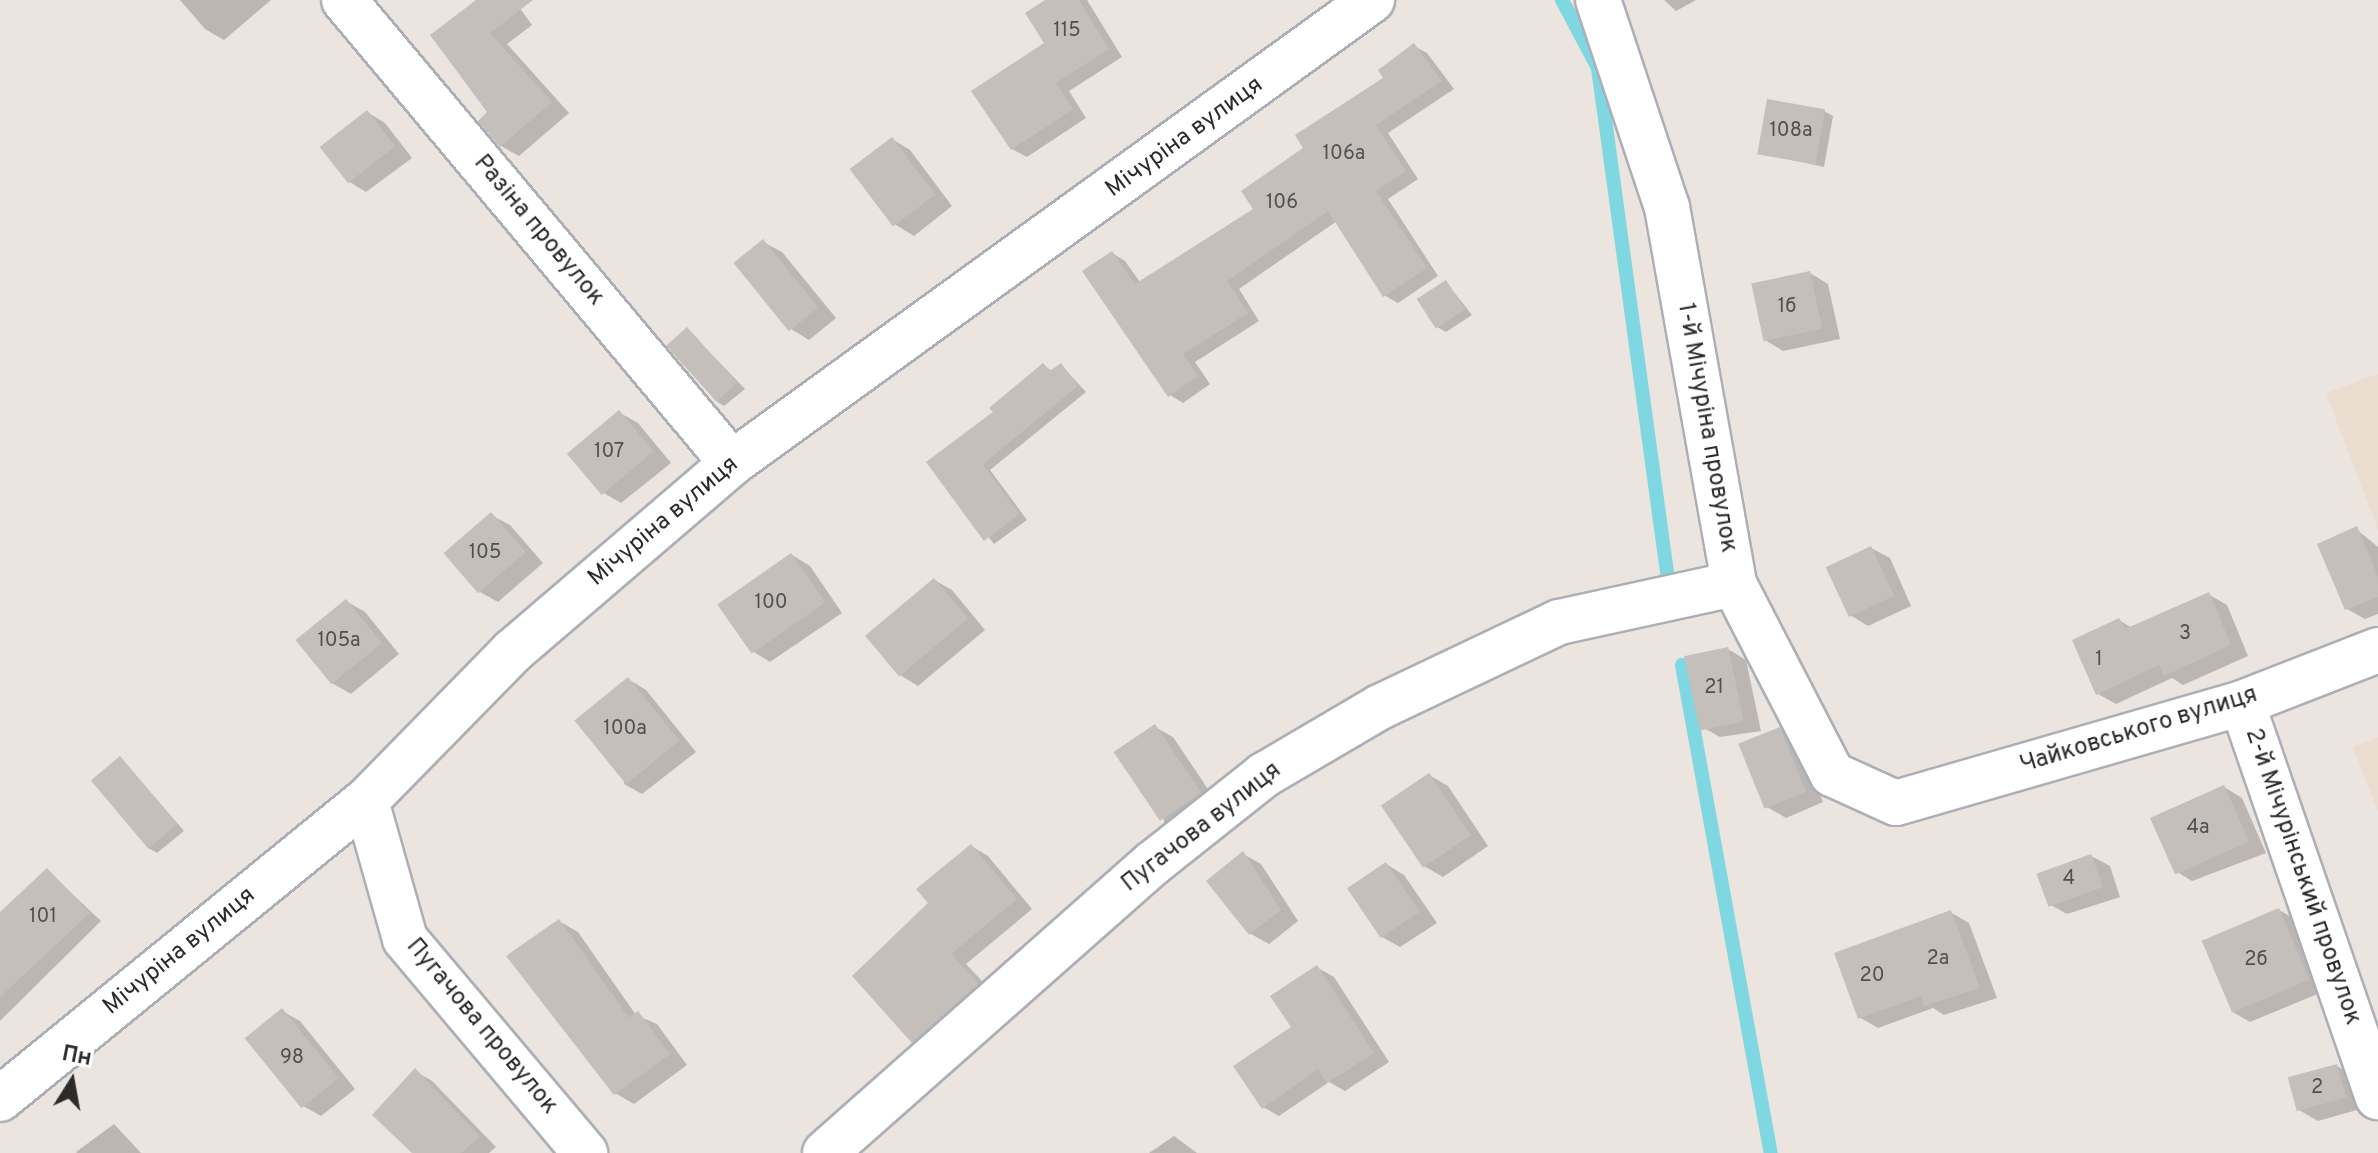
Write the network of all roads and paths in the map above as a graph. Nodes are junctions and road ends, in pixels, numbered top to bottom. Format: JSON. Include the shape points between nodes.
{"nodes":[{"id":1,"x":344,"y":0,"type":"edge"},
{"id":2,"x":1372,"y":0,"type":"edge"},
{"id":3,"x":1598,"y":0,"type":"edge"},
{"id":4,"x":732,"y":463,"type":"junction"},
{"id":5,"x":1734,"y":584,"type":"junction"},
{"id":6,"x":2378,"y":650,"type":"edge"},
{"id":7,"x":2242,"y":703,"type":"junction"},
{"id":8,"x":366,"y":801,"type":"junction"},
{"id":9,"x":1896,"y":803,"type":"joint"},
{"id":10,"x":2378,"y":1097,"type":"edge"},
{"id":11,"x":0,"y":1099,"type":"edge"},
{"id":12,"x":585,"y":1153,"type":"edge"},
{"id":13,"x":825,"y":1153,"type":"edge"}],
"edges":[{"from":1,"to":4,"type":"street","name":"Разіна провулок"},
{"from":2,"to":4,"type":"street","name":"Мічуріна вулиця"},
{"from":3,"to":5,"type":"street","name":"1-й Мічуріна провулок","via":[[1667,207]]},
{"from":4,"to":8,"type":"street","name":"Мічуріна вулиця","via":[[513,651]]},
{"from":5,"to":9,"type":"street","name":"1-й Мічуріна провулок","via":[[1832,774]]},
{"from":5,"to":13,"type":"street","name":"Пугачова вулиця","via":[[1559,622],[1380,707],[1264,775],[1153,863]]},
{"from":6,"to":7,"type":"street","name":"Чайковського вулиця"},
{"from":7,"to":9,"type":"street","name":"Чайковського вулиця"},
{"from":7,"to":10,"type":"street","name":"2-й Мічурінський провулок"},
{"from":8,"to":11,"type":"street","name":"Мічуріна вулиця"},
{"from":8,"to":12,"type":"street","name":"Пугачова провулок","via":[[405,939]]}]}
